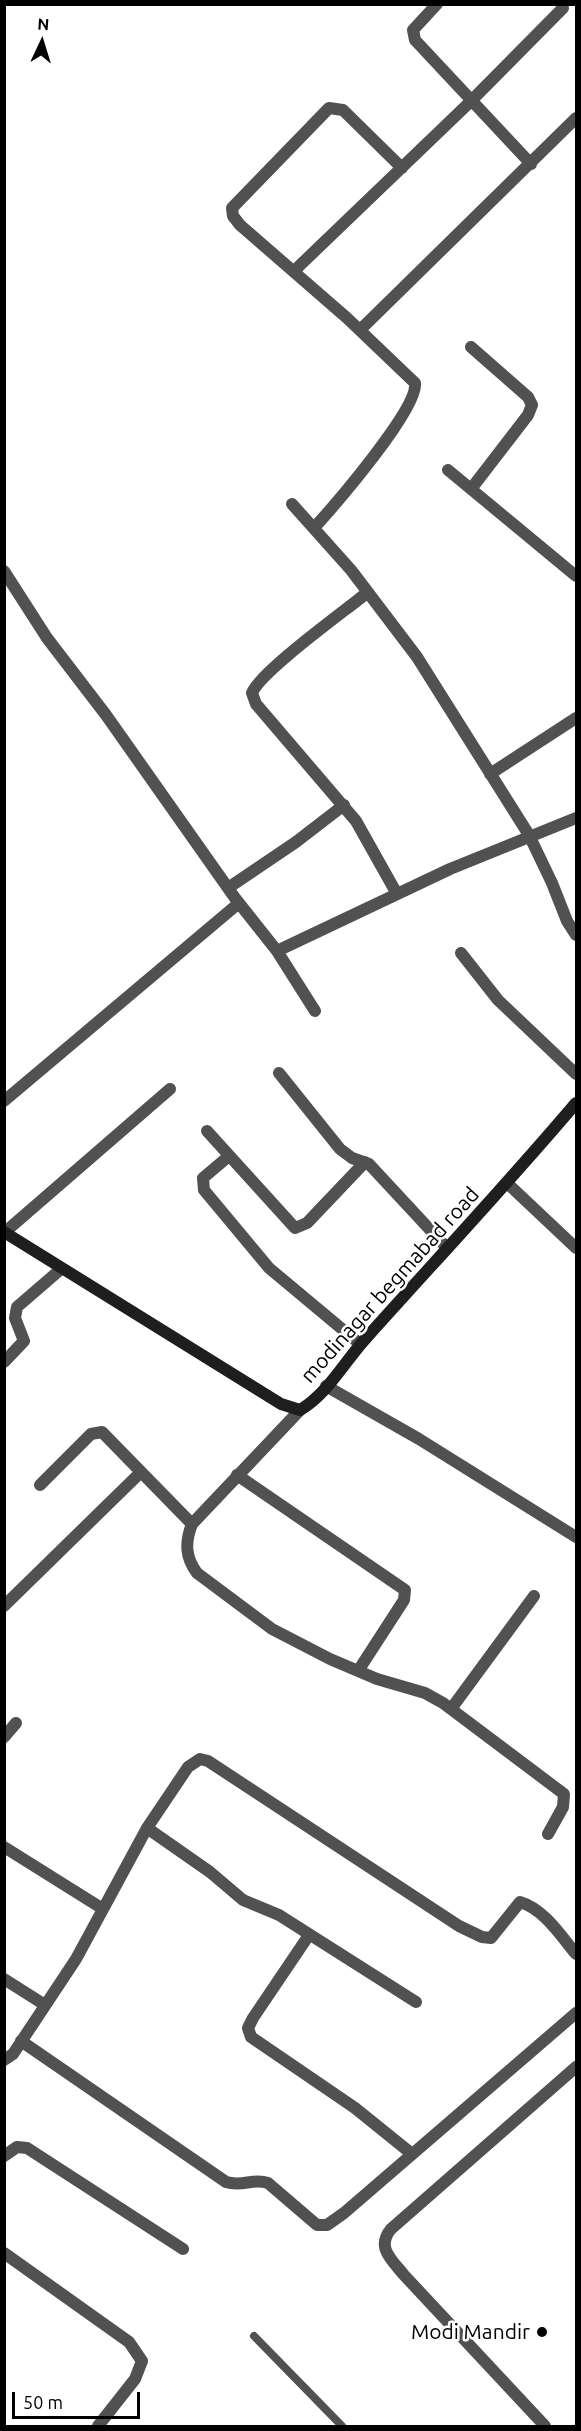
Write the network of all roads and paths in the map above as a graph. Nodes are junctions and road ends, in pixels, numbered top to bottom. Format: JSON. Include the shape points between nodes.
{"nodes":[{"id":1,"x":437,"y":4,"type":"edge"},
{"id":2,"x":563,"y":8,"type":"dead end"},
{"id":3,"x":472,"y":100,"type":"junction"},
{"id":4,"x":576,"y":118,"type":"edge"},
{"id":5,"x":531,"y":164,"type":"junction"},
{"id":6,"x":402,"y":168,"type":"junction"},
{"id":7,"x":294,"y":271,"type":"junction"},
{"id":8,"x":360,"y":330,"type":"junction"},
{"id":9,"x":471,"y":348,"type":"dead end"},
{"id":10,"x":448,"y":470,"type":"dead end"},
{"id":11,"x":471,"y":489,"type":"junction"},
{"id":12,"x":292,"y":504,"type":"dead end"},
{"id":13,"x":314,"y":528,"type":"junction"},
{"id":14,"x":4,"y":571,"type":"edge"},
{"id":15,"x":576,"y":576,"type":"edge"},
{"id":16,"x":368,"y":592,"type":"junction"},
{"id":17,"x":576,"y":718,"type":"edge"},
{"id":18,"x":490,"y":774,"type":"junction"},
{"id":19,"x":344,"y":805,"type":"junction"},
{"id":20,"x":576,"y":818,"type":"edge"},
{"id":21,"x":529,"y":836,"type":"junction"},
{"id":22,"x":228,"y":888,"type":"junction"},
{"id":23,"x":398,"y":894,"type":"junction"},
{"id":24,"x":239,"y":903,"type":"junction"},
{"id":25,"x":576,"y":935,"type":"edge"},
{"id":26,"x":277,"y":951,"type":"junction"},
{"id":27,"x":461,"y":953,"type":"dead end"},
{"id":28,"x":315,"y":1011,"type":"dead end"},
{"id":29,"x":279,"y":1073,"type":"dead end"},
{"id":30,"x":576,"y":1074,"type":"edge"},
{"id":31,"x":170,"y":1089,"type":"dead end"},
{"id":32,"x":4,"y":1101,"type":"edge"},
{"id":33,"x":576,"y":1103,"type":"edge"},
{"id":34,"x":207,"y":1131,"type":"dead end"},
{"id":35,"x":230,"y":1156,"type":"junction"},
{"id":36,"x":365,"y":1162,"type":"junction"},
{"id":37,"x":507,"y":1183,"type":"junction"},
{"id":38,"x":5,"y":1232,"type":"edge"},
{"id":39,"x":447,"y":1248,"type":"junction"},
{"id":40,"x":576,"y":1248,"type":"edge"},
{"id":41,"x":54,"y":1263,"type":"junction"},
{"id":42,"x":360,"y":1344,"type":"junction"},
{"id":43,"x":4,"y":1362,"type":"edge"},
{"id":44,"x":326,"y":1386,"type":"junction"},
{"id":45,"x":300,"y":1410,"type":"junction"},
{"id":46,"x":140,"y":1473,"type":"junction"},
{"id":47,"x":237,"y":1474,"type":"junction"},
{"id":48,"x":40,"y":1485,"type":"dead end"},
{"id":49,"x":192,"y":1524,"type":"junction"},
{"id":50,"x":576,"y":1537,"type":"edge"},
{"id":51,"x":534,"y":1596,"type":"dead end"},
{"id":52,"x":4,"y":1606,"type":"edge"},
{"id":53,"x":358,"y":1671,"type":"junction"},
{"id":54,"x":451,"y":1709,"type":"junction"},
{"id":55,"x":16,"y":1723,"type":"dead end"},
{"id":56,"x":4,"y":1737,"type":"edge"},
{"id":57,"x":147,"y":1828,"type":"junction"},
{"id":58,"x":548,"y":1834,"type":"dead end"},
{"id":59,"x":4,"y":1848,"type":"edge"},
{"id":60,"x":104,"y":1909,"type":"junction"},
{"id":61,"x":309,"y":1935,"type":"junction"},
{"id":62,"x":576,"y":1954,"type":"edge"},
{"id":63,"x":4,"y":1979,"type":"edge"},
{"id":64,"x":416,"y":2002,"type":"dead end"},
{"id":65,"x":45,"y":2005,"type":"junction"},
{"id":66,"x":576,"y":2013,"type":"edge"},
{"id":67,"x":21,"y":2041,"type":"junction"},
{"id":68,"x":4,"y":2060,"type":"edge"},
{"id":69,"x":576,"y":2067,"type":"edge"},
{"id":70,"x":412,"y":2154,"type":"junction"},
{"id":71,"x":4,"y":2156,"type":"edge"},
{"id":72,"x":183,"y":2249,"type":"dead end"},
{"id":73,"x":4,"y":2253,"type":"edge"},
{"id":74,"x":254,"y":2336,"type":"dead end"},
{"id":75,"x":98,"y":2427,"type":"edge"},
{"id":76,"x":342,"y":2427,"type":"edge"},
{"id":77,"x":545,"y":2427,"type":"edge"}],
"edges":[{"from":1,"to":3,"type":"street","via":[[417,25],[415,40]]},
{"from":2,"to":3,"type":"street"},
{"from":3,"to":5,"type":"street"},
{"from":3,"to":6,"type":"street"},
{"from":4,"to":5,"type":"street"},
{"from":5,"to":8,"type":"street"},
{"from":6,"to":7,"type":"street"},
{"from":6,"to":7,"type":"street","via":[[343,110],[333,107],[324,112],[232,208],[240,225]]},
{"from":7,"to":8,"type":"street"},
{"from":8,"to":13,"type":"street","via":[[410,376],[417,390],[373,456]]},
{"from":9,"to":11,"type":"street","via":[[528,397],[532,405],[528,416]]},
{"from":10,"to":11,"type":"street"},
{"from":11,"to":15,"type":"street"},
{"from":12,"to":13,"type":"street"},
{"from":13,"to":16,"type":"street"},
{"from":14,"to":22,"type":"street","via":[[47,638]]},
{"from":16,"to":18,"type":"street","via":[[417,657]]},
{"from":16,"to":19,"type":"street","via":[[282,662],[252,693],[256,704]]},
{"from":17,"to":18,"type":"street"},
{"from":18,"to":21,"type":"street"},
{"from":19,"to":22,"type":"street"},
{"from":19,"to":23,"type":"street"},
{"from":20,"to":21,"type":"street"},
{"from":21,"to":23,"type":"street"},
{"from":21,"to":25,"type":"street"},
{"from":22,"to":24,"type":"street"},
{"from":23,"to":26,"type":"street"},
{"from":24,"to":26,"type":"street"},
{"from":24,"to":32,"type":"street"},
{"from":26,"to":28,"type":"street"},
{"from":27,"to":30,"type":"street","via":[[498,1000]]},
{"from":29,"to":36,"type":"street","via":[[340,1149]]},
{"from":31,"to":38,"type":"street"},
{"from":33,"to":37,"type":"street","name":"modinagar begmabad road"},
{"from":34,"to":35,"type":"street"},
{"from":35,"to":36,"type":"street","via":[[291,1226],[299,1228]]},
{"from":35,"to":42,"type":"street","via":[[203,1178],[204,1190],[269,1268]]},
{"from":36,"to":39,"type":"street"},
{"from":37,"to":39,"type":"street","name":"modinagar begmabad road"},
{"from":37,"to":40,"type":"street"},
{"from":38,"to":41,"type":"street","name":"modinagar begmabad road"},
{"from":39,"to":42,"type":"street","name":"modinagar begmabad road"},
{"from":41,"to":43,"type":"street","via":[[17,1307],[15,1318],[24,1341]]},
{"from":41,"to":45,"type":"street","name":"modinagar begmabad road","via":[[281,1404]]},
{"from":42,"to":44,"type":"street","name":"modinagar begmabad road"},
{"from":44,"to":45,"type":"street","name":"modinagar begmabad road"},
{"from":44,"to":50,"type":"street"},
{"from":45,"to":47,"type":"street"},
{"from":46,"to":48,"type":"street","via":[[98,1431]]},
{"from":46,"to":49,"type":"street"},
{"from":46,"to":52,"type":"street"},
{"from":47,"to":49,"type":"street"},
{"from":47,"to":53,"type":"street","via":[[405,1590],[404,1600]]},
{"from":49,"to":53,"type":"street","via":[[187,1545],[190,1563],[197,1573],[272,1629]]},
{"from":51,"to":54,"type":"street"},
{"from":53,"to":54,"type":"street","via":[[425,1693]]},
{"from":54,"to":58,"type":"street","via":[[564,1794],[563,1807]]},
{"from":55,"to":56,"type":"street"},
{"from":57,"to":60,"type":"street"},
{"from":57,"to":61,"type":"street","via":[[243,1900],[279,1915]]},
{"from":57,"to":62,"type":"street","via":[[188,1767],[200,1759],[459,1926],[491,1938],[520,1902],[530,1905],[544,1918]]},
{"from":59,"to":60,"type":"street"},
{"from":60,"to":65,"type":"street"},
{"from":61,"to":64,"type":"street"},
{"from":61,"to":70,"type":"street","via":[[253,2018],[248,2028],[251,2037],[354,2108]]},
{"from":63,"to":65,"type":"street"},
{"from":65,"to":67,"type":"street"},
{"from":66,"to":70,"type":"street"},
{"from":67,"to":68,"type":"street"},
{"from":67,"to":70,"type":"street","via":[[226,2182],[237,2186],[258,2180],[268,2183],[317,2225],[327,2225]]},
{"from":69,"to":77,"type":"street","via":[[384,2238],[386,2251],[405,2275]]},
{"from":71,"to":72,"type":"street","via":[[17,2147],[27,2148]]},
{"from":73,"to":75,"type":"street","via":[[138,2351],[142,2361],[135,2379]]},
{"from":74,"to":76,"type":"lane"}]}
